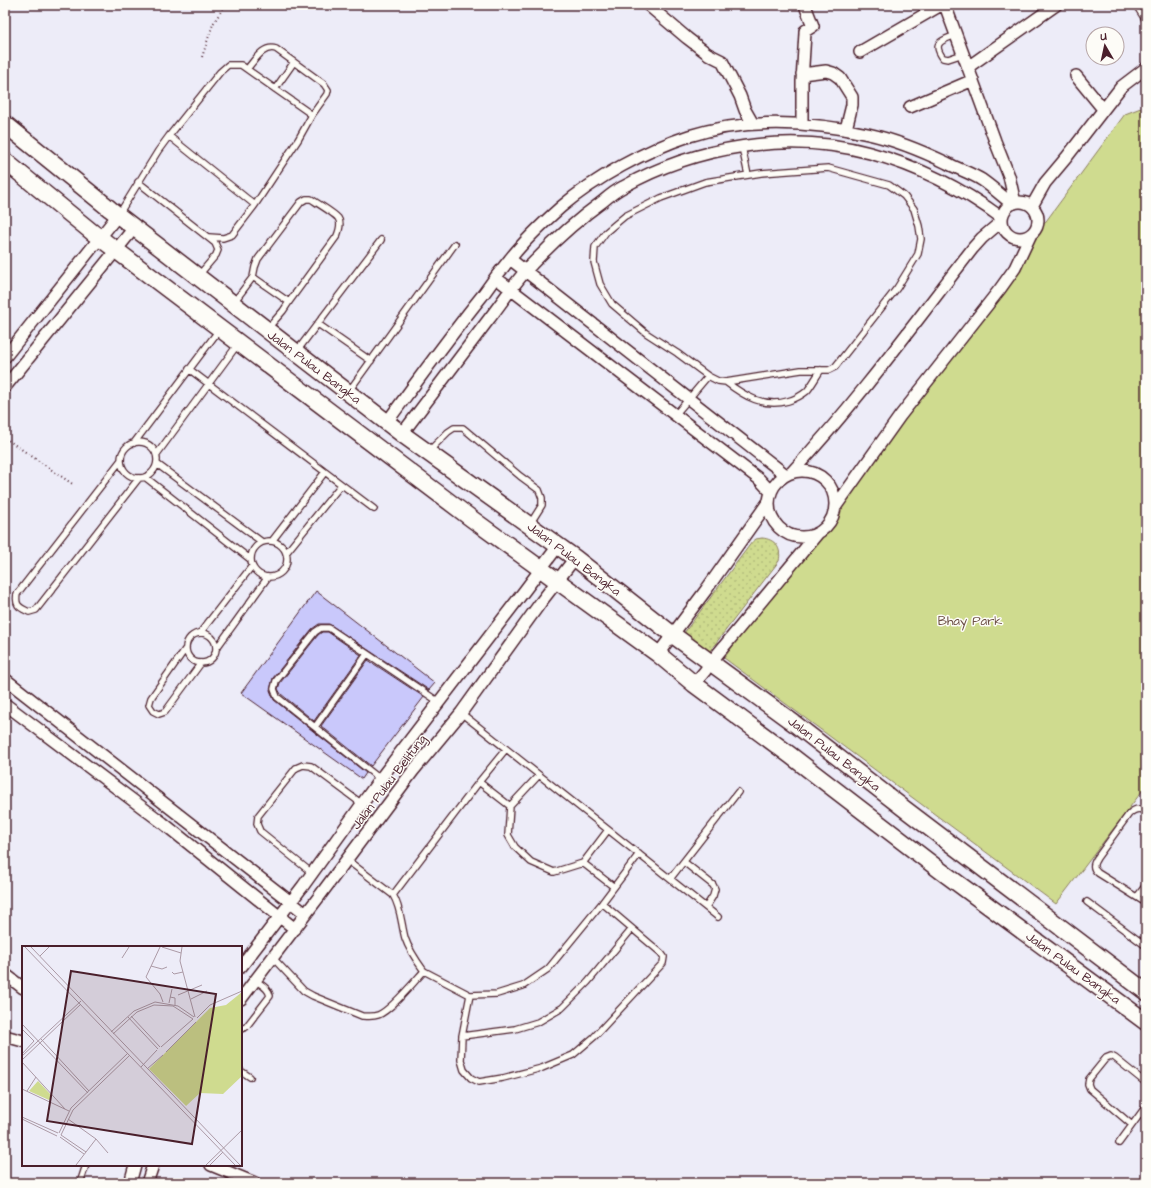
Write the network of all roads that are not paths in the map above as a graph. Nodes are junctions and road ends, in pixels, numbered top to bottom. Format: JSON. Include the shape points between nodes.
{"nodes":[{"id":1,"x":648,"y":5,"type":"edge"},
{"id":2,"x":941,"y":5,"type":"edge"},
{"id":3,"x":945,"y":5,"type":"edge"},
{"id":4,"x":1056,"y":5,"type":"edge"},
{"id":5,"x":1136,"y":5,"type":"edge"},
{"id":6,"x":806,"y":8,"type":"dead end"},
{"id":7,"x":1146,"y":21,"type":"edge"},
{"id":8,"x":956,"y":35,"type":"junction"},
{"id":9,"x":860,"y":52,"type":"dead end"},
{"id":10,"x":963,"y":54,"type":"junction"},
{"id":11,"x":294,"y":62,"type":"junction"},
{"id":12,"x":968,"y":67,"type":"junction"},
{"id":13,"x":1146,"y":68,"type":"edge"},
{"id":14,"x":247,"y":69,"type":"junction"},
{"id":15,"x":802,"y":74,"type":"junction"},
{"id":16,"x":1076,"y":76,"type":"dead end"},
{"id":17,"x":973,"y":80,"type":"junction"},
{"id":18,"x":275,"y":89,"type":"junction"},
{"id":19,"x":910,"y":107,"type":"dead end"},
{"id":20,"x":1103,"y":109,"type":"junction"},
{"id":21,"x":312,"y":115,"type":"junction"},
{"id":22,"x":5,"y":124,"type":"edge"},
{"id":23,"x":753,"y":124,"type":"junction"},
{"id":24,"x":802,"y":124,"type":"junction"},
{"id":25,"x":846,"y":129,"type":"junction"},
{"id":26,"x":169,"y":136,"type":"junction"},
{"id":27,"x":742,"y":147,"type":"junction"},
{"id":28,"x":5,"y":161,"type":"edge"},
{"id":29,"x":748,"y":175,"type":"junction"},
{"id":30,"x":138,"y":182,"type":"junction"},
{"id":31,"x":1013,"y":203,"type":"junction"},
{"id":32,"x":255,"y":205,"type":"junction"},
{"id":33,"x":1032,"y":206,"type":"junction"},
{"id":34,"x":118,"y":215,"type":"junction"},
{"id":35,"x":1002,"y":220,"type":"junction"},
{"id":36,"x":134,"y":228,"type":"junction"},
{"id":37,"x":1031,"y":234,"type":"junction"},
{"id":38,"x":208,"y":236,"type":"junction"},
{"id":39,"x":100,"y":238,"type":"junction"},
{"id":40,"x":381,"y":240,"type":"dead end"},
{"id":41,"x":455,"y":244,"type":"dead end"},
{"id":42,"x":116,"y":250,"type":"junction"},
{"id":43,"x":510,"y":259,"type":"junction"},
{"id":44,"x":525,"y":272,"type":"junction"},
{"id":45,"x":197,"y":277,"type":"junction"},
{"id":46,"x":253,"y":277,"type":"junction"},
{"id":47,"x":496,"y":278,"type":"junction"},
{"id":48,"x":512,"y":290,"type":"junction"},
{"id":49,"x":289,"y":302,"type":"junction"},
{"id":50,"x":232,"y":304,"type":"junction"},
{"id":51,"x":318,"y":324,"type":"junction"},
{"id":52,"x":220,"y":328,"type":"junction"},
{"id":53,"x":266,"y":330,"type":"junction"},
{"id":54,"x":239,"y":342,"type":"junction"},
{"id":55,"x":296,"y":353,"type":"junction"},
{"id":56,"x":5,"y":357,"type":"edge"},
{"id":57,"x":371,"y":361,"type":"junction"},
{"id":58,"x":190,"y":369,"type":"junction"},
{"id":59,"x":821,"y":370,"type":"junction"},
{"id":60,"x":708,"y":376,"type":"junction"},
{"id":61,"x":726,"y":382,"type":"junction"},
{"id":62,"x":209,"y":384,"type":"junction"},
{"id":63,"x":5,"y":386,"type":"edge"},
{"id":64,"x":348,"y":393,"type":"junction"},
{"id":65,"x":688,"y":399,"type":"junction"},
{"id":66,"x":675,"y":415,"type":"junction"},
{"id":67,"x":387,"y":422,"type":"junction"},
{"id":68,"x":402,"y":434,"type":"junction"},
{"id":69,"x":134,"y":443,"type":"junction"},
{"id":70,"x":427,"y":452,"type":"junction"},
{"id":71,"x":157,"y":454,"type":"junction"},
{"id":72,"x":121,"y":460,"type":"junction"},
{"id":73,"x":157,"y":464,"type":"junction"},
{"id":74,"x":324,"y":472,"type":"junction"},
{"id":75,"x":788,"y":473,"type":"junction"},
{"id":76,"x":145,"y":477,"type":"junction"},
{"id":77,"x":139,"y":478,"type":"junction"},
{"id":78,"x":341,"y":485,"type":"junction"},
{"id":79,"x":770,"y":497,"type":"junction"},
{"id":80,"x":836,"y":506,"type":"junction"},
{"id":81,"x":374,"y":510,"type":"dead end"},
{"id":82,"x":530,"y":526,"type":"junction"},
{"id":83,"x":819,"y":533,"type":"junction"},
{"id":84,"x":272,"y":541,"type":"junction"},
{"id":85,"x":262,"y":542,"type":"junction"},
{"id":86,"x":558,"y":546,"type":"junction"},
{"id":87,"x":286,"y":553,"type":"junction"},
{"id":88,"x":575,"y":558,"type":"junction"},
{"id":89,"x":250,"y":559,"type":"junction"},
{"id":90,"x":252,"y":566,"type":"junction"},
{"id":91,"x":542,"y":569,"type":"junction"},
{"id":92,"x":268,"y":577,"type":"junction"},
{"id":93,"x":558,"y":580,"type":"junction"},
{"id":94,"x":200,"y":633,"type":"junction"},
{"id":95,"x":673,"y":635,"type":"junction"},
{"id":96,"x":186,"y":648,"type":"junction"},
{"id":97,"x":216,"y":649,"type":"junction"},
{"id":98,"x":367,"y":654,"type":"junction"},
{"id":99,"x":658,"y":654,"type":"junction"},
{"id":100,"x":711,"y":662,"type":"junction"},
{"id":101,"x":201,"y":663,"type":"junction"},
{"id":102,"x":5,"y":679,"type":"edge"},
{"id":103,"x":694,"y":684,"type":"junction"},
{"id":104,"x":440,"y":703,"type":"junction"},
{"id":105,"x":5,"y":704,"type":"edge"},
{"id":106,"x":461,"y":713,"type":"junction"},
{"id":107,"x":315,"y":728,"type":"junction"},
{"id":108,"x":506,"y":748,"type":"junction"},
{"id":109,"x":538,"y":775,"type":"junction"},
{"id":110,"x":380,"y":779,"type":"junction"},
{"id":111,"x":478,"y":782,"type":"junction"},
{"id":112,"x":738,"y":792,"type":"dead end"},
{"id":113,"x":362,"y":804,"type":"junction"},
{"id":114,"x":510,"y":806,"type":"junction"},
{"id":115,"x":1146,"y":812,"type":"edge"},
{"id":116,"x":608,"y":830,"type":"junction"},
{"id":117,"x":639,"y":854,"type":"junction"},
{"id":118,"x":346,"y":860,"type":"junction"},
{"id":119,"x":684,"y":862,"type":"junction"},
{"id":120,"x":583,"y":864,"type":"junction"},
{"id":121,"x":312,"y":873,"type":"junction"},
{"id":122,"x":670,"y":879,"type":"junction"},
{"id":123,"x":1146,"y":885,"type":"edge"},
{"id":124,"x":614,"y":887,"type":"junction"},
{"id":125,"x":393,"y":895,"type":"junction"},
{"id":126,"x":1137,"y":897,"type":"junction"},
{"id":127,"x":291,"y":902,"type":"junction"},
{"id":128,"x":1087,"y":902,"type":"dead end"},
{"id":129,"x":602,"y":903,"type":"junction"},
{"id":130,"x":1146,"y":903,"type":"edge"},
{"id":131,"x":706,"y":907,"type":"junction"},
{"id":132,"x":306,"y":914,"type":"junction"},
{"id":133,"x":279,"y":917,"type":"junction"},
{"id":134,"x":718,"y":917,"type":"dead end"},
{"id":135,"x":295,"y":929,"type":"junction"},
{"id":136,"x":632,"y":929,"type":"junction"},
{"id":137,"x":1146,"y":946,"type":"edge"},
{"id":138,"x":273,"y":958,"type":"junction"},
{"id":139,"x":242,"y":965,"type":"edge"},
{"id":140,"x":424,"y":971,"type":"junction"},
{"id":141,"x":5,"y":974,"type":"edge"},
{"id":142,"x":255,"y":980,"type":"junction"},
{"id":143,"x":22,"y":987,"type":"edge"},
{"id":144,"x":1146,"y":992,"type":"edge"},
{"id":145,"x":470,"y":995,"type":"junction"},
{"id":146,"x":242,"y":998,"type":"edge"},
{"id":147,"x":1146,"y":1022,"type":"edge"},
{"id":148,"x":242,"y":1029,"type":"edge"},
{"id":149,"x":5,"y":1036,"type":"edge"},
{"id":150,"x":462,"y":1036,"type":"junction"},
{"id":151,"x":21,"y":1037,"type":"edge"},
{"id":152,"x":242,"y":1072,"type":"edge"},
{"id":153,"x":250,"y":1077,"type":"dead end"},
{"id":154,"x":1146,"y":1083,"type":"edge"},
{"id":155,"x":1146,"y":1106,"type":"edge"},
{"id":156,"x":1132,"y":1125,"type":"junction"},
{"id":157,"x":1119,"y":1143,"type":"dead end"},
{"id":158,"x":86,"y":1166,"type":"edge"},
{"id":159,"x":135,"y":1166,"type":"edge"},
{"id":160,"x":153,"y":1166,"type":"edge"},
{"id":161,"x":213,"y":1166,"type":"edge"},
{"id":162,"x":80,"y":1183,"type":"edge"},
{"id":163,"x":130,"y":1183,"type":"edge"},
{"id":164,"x":147,"y":1183,"type":"edge"},
{"id":165,"x":255,"y":1183,"type":"edge"}],
"edges":[{"from":1,"to":23,"type":"street","via":[[693,43],[722,61]]},
{"from":2,"to":9,"type":"street"},
{"from":3,"to":8,"type":"street"},
{"from":4,"to":12,"type":"street"},
{"from":5,"to":7,"type":"lane"},
{"from":6,"to":15,"type":"street","via":[[813,26],[805,31]]},
{"from":8,"to":10,"type":"street"},
{"from":8,"to":10,"type":"lane","via":[[940,41],[938,49],[944,58],[948,59]]},
{"from":10,"to":12,"type":"street"},
{"from":11,"to":14,"type":"lane","via":[[276,48],[269,47],[263,50]]},
{"from":11,"to":18,"type":"lane"},
{"from":11,"to":21,"type":"lane","via":[[324,84],[328,90]]},
{"from":12,"to":17,"type":"street"},
{"from":13,"to":20,"type":"street","via":[[1121,87]]},
{"from":14,"to":18,"type":"lane"},
{"from":14,"to":26,"type":"lane","via":[[234,64],[220,72]]},
{"from":15,"to":24,"type":"street"},
{"from":15,"to":25,"type":"street","via":[[826,71],[840,78],[852,97]]},
{"from":16,"to":20,"type":"street"},
{"from":17,"to":19,"type":"street"},
{"from":17,"to":31,"type":"street","via":[[1009,176]]},
{"from":18,"to":21,"type":"lane"},
{"from":20,"to":33,"type":"street","via":[[1045,183]]},
{"from":21,"to":32,"type":"lane"},
{"from":22,"to":34,"type":"main road","name":"Jalan Pulau Bangka"},
{"from":23,"to":24,"type":"street"},
{"from":23,"to":43,"type":"street","via":[[689,136],[622,166],[562,206]]},
{"from":24,"to":25,"type":"street"},
{"from":25,"to":31,"type":"street","via":[[897,142],[931,156],[980,179]]},
{"from":26,"to":30,"type":"lane"},
{"from":26,"to":32,"type":"lane"},
{"from":27,"to":29,"type":"lane"},
{"from":27,"to":35,"type":"street","via":[[789,143],[832,146],[869,153],[944,182],[980,202]]},
{"from":27,"to":44,"type":"street","via":[[715,151],[687,160],[622,188],[563,234]]},
{"from":28,"to":39,"type":"main road","name":"Jalan Pulau Bangka"},
{"from":29,"to":59,"type":"lane","via":[[828,168],[889,185],[904,196],[914,209],[921,239],[918,254],[897,288],[835,368]]},
{"from":29,"to":60,"type":"lane","via":[[705,182],[661,198],[624,216],[606,232],[595,247],[594,262],[600,284],[612,304],[646,333]]},
{"from":30,"to":34,"type":"lane"},
{"from":30,"to":38,"type":"lane"},
{"from":31,"to":33,"type":"street","via":[[1022,202]]},
{"from":31,"to":35,"type":"street","via":[[1006,208]]},
{"from":32,"to":38,"type":"lane","via":[[232,235],[223,238]]},
{"from":33,"to":37,"type":"street","via":[[1038,218],[1036,229]]},
{"from":34,"to":36,"type":"main road","name":"Jalan Pulau Bangka"},
{"from":34,"to":39,"type":"street"},
{"from":35,"to":37,"type":"street","via":[[1011,236],[1022,238]]},
{"from":35,"to":75,"type":"street","via":[[973,248],[864,387],[807,455]]},
{"from":36,"to":42,"type":"street"},
{"from":36,"to":45,"type":"main road","name":"Jalan Pulau Bangka"},
{"from":37,"to":80,"type":"street","via":[[1015,268],[1000,289],[900,416]]},
{"from":38,"to":45,"type":"lane","via":[[215,242],[218,250]]},
{"from":39,"to":42,"type":"main road","name":"Jalan Pulau Bangka"},
{"from":39,"to":56,"type":"street"},
{"from":40,"to":51,"type":"lane"},
{"from":41,"to":57,"type":"lane"},
{"from":42,"to":52,"type":"main road","name":"Jalan Pulau Bangka"},
{"from":42,"to":63,"type":"street"},
{"from":43,"to":44,"type":"street"},
{"from":43,"to":47,"type":"street"},
{"from":44,"to":48,"type":"street"},
{"from":44,"to":65,"type":"street"},
{"from":45,"to":50,"type":"main road","name":"Jalan Pulau Bangka"},
{"from":46,"to":49,"type":"lane"},
{"from":46,"to":49,"type":"lane","via":[[258,259],[306,199],[311,199],[338,217],[340,222],[337,236]]},
{"from":46,"to":50,"type":"lane"},
{"from":47,"to":48,"type":"street"},
{"from":47,"to":67,"type":"street"},
{"from":48,"to":66,"type":"street"},
{"from":48,"to":68,"type":"street"},
{"from":49,"to":53,"type":"lane"},
{"from":50,"to":53,"type":"main road","name":"Jalan Pulau Bangka"},
{"from":51,"to":55,"type":"lane"},
{"from":51,"to":57,"type":"lane"},
{"from":52,"to":54,"type":"main road","name":"Jalan Pulau Bangka"},
{"from":52,"to":58,"type":"lane"},
{"from":53,"to":55,"type":"main road","name":"Jalan Pulau Bangka"},
{"from":54,"to":62,"type":"lane"},
{"from":54,"to":91,"type":"main road","name":"Jalan Pulau Bangka"},
{"from":55,"to":64,"type":"main road","name":"Jalan Pulau Bangka"},
{"from":57,"to":64,"type":"lane"},
{"from":58,"to":62,"type":"lane"},
{"from":58,"to":69,"type":"lane"},
{"from":59,"to":61,"type":"lane","via":[[801,370]]},
{"from":59,"to":61,"type":"lane","via":[[807,390],[797,398],[781,403],[756,401],[741,394]]},
{"from":60,"to":61,"type":"lane"},
{"from":60,"to":65,"type":"lane"},
{"from":62,"to":71,"type":"lane"},
{"from":62,"to":74,"type":"lane"},
{"from":64,"to":67,"type":"main road","name":"Jalan Pulau Bangka"},
{"from":65,"to":66,"type":"lane"},
{"from":65,"to":75,"type":"street"},
{"from":66,"to":79,"type":"street","via":[[759,479]]},
{"from":67,"to":68,"type":"main road","name":"Jalan Pulau Bangka"},
{"from":68,"to":70,"type":"main road","name":"Jalan Pulau Bangka"},
{"from":69,"to":71,"type":"lane","via":[[148,444]]},
{"from":69,"to":72,"type":"lane","via":[[126,447]]},
{"from":70,"to":82,"type":"main road","name":"Jalan Pulau Bangka"},
{"from":70,"to":82,"type":"lane","via":[[448,432],[454,428],[463,428],[538,490],[542,505]]},
{"from":71,"to":73,"type":"lane"},
{"from":72,"to":77,"type":"lane","via":[[126,472]]},
{"from":72,"to":77,"type":"lane","via":[[17,594],[16,601],[19,607],[29,612],[36,610]]},
{"from":73,"to":76,"type":"lane"},
{"from":73,"to":85,"type":"lane"},
{"from":74,"to":78,"type":"lane"},
{"from":74,"to":84,"type":"lane"},
{"from":75,"to":79,"type":"street","via":[[776,483]]},
{"from":75,"to":80,"type":"street","via":[[804,470],[823,477],[834,493]]},
{"from":76,"to":77,"type":"lane"},
{"from":76,"to":89,"type":"lane"},
{"from":78,"to":81,"type":"lane"},
{"from":78,"to":87,"type":"lane"},
{"from":79,"to":83,"type":"street","via":[[769,508],[773,520],[787,534],[800,537]]},
{"from":79,"to":95,"type":"street"},
{"from":80,"to":83,"type":"street","via":[[832,519]]},
{"from":82,"to":86,"type":"main road","name":"Jalan Pulau Bangka"},
{"from":83,"to":100,"type":"street"},
{"from":84,"to":85,"type":"lane"},
{"from":84,"to":87,"type":"lane","via":[[283,547]]},
{"from":85,"to":89,"type":"lane","via":[[256,546]]},
{"from":86,"to":88,"type":"main road","name":"Jalan Pulau Bangka"},
{"from":86,"to":91,"type":"street","name":"Jalan Pulau Belitung"},
{"from":87,"to":92,"type":"lane","via":[[287,560],[281,573]]},
{"from":88,"to":93,"type":"street","name":"Jalan Pulau Belitung"},
{"from":88,"to":95,"type":"main road","name":"Jalan Pulau Bangka"},
{"from":89,"to":90,"type":"lane"},
{"from":90,"to":92,"type":"lane","via":[[255,572]]},
{"from":90,"to":94,"type":"lane"},
{"from":91,"to":93,"type":"main road","name":"Jalan Pulau Bangka"},
{"from":91,"to":104,"type":"street","name":"Jalan Pulau Belitung"},
{"from":92,"to":97,"type":"lane"},
{"from":93,"to":99,"type":"main road","name":"Jalan Pulau Bangka"},
{"from":93,"to":106,"type":"street","name":"Jalan Pulau Belitung"},
{"from":94,"to":96,"type":"lane","via":[[191,637]]},
{"from":94,"to":97,"type":"lane","via":[[213,638]]},
{"from":95,"to":99,"type":"street"},
{"from":95,"to":100,"type":"main road","name":"Jalan Pulau Bangka"},
{"from":96,"to":101,"type":"lane","via":[[190,658]]},
{"from":96,"to":101,"type":"lane","via":[[151,698],[149,705],[153,711],[159,714],[165,712]]},
{"from":97,"to":101,"type":"lane","via":[[212,659]]},
{"from":98,"to":104,"type":"lane"},
{"from":98,"to":107,"type":"lane"},
{"from":98,"to":107,"type":"lane","via":[[329,628],[321,628],[276,681],[274,689],[277,697]]},
{"from":99,"to":103,"type":"main road","name":"Jalan Pulau Bangka"},
{"from":100,"to":103,"type":"street"},
{"from":100,"to":144,"type":"main road","name":"Jalan Pulau Bangka","via":[[802,728]]},
{"from":102,"to":127,"type":"street"},
{"from":103,"to":147,"type":"main road","name":"Jalan Pulau Bangka"},
{"from":104,"to":110,"type":"street","name":"Jalan Pulau Belitung"},
{"from":105,"to":133,"type":"street","via":[[163,823]]},
{"from":106,"to":108,"type":"lane"},
{"from":106,"to":118,"type":"street","name":"Jalan Pulau Belitung","via":[[413,771]]},
{"from":107,"to":110,"type":"lane"},
{"from":108,"to":109,"type":"lane"},
{"from":108,"to":111,"type":"lane"},
{"from":109,"to":114,"type":"lane"},
{"from":109,"to":116,"type":"lane"},
{"from":110,"to":113,"type":"street","name":"Jalan Pulau Belitung"},
{"from":111,"to":114,"type":"lane"},
{"from":111,"to":125,"type":"lane"},
{"from":112,"to":119,"type":"lane"},
{"from":113,"to":121,"type":"street","name":"Jalan Pulau Belitung"},
{"from":113,"to":121,"type":"lane","via":[[311,766],[303,765],[296,768],[258,816],[257,824],[260,831]]},
{"from":114,"to":120,"type":"lane","via":[[508,835],[515,847],[531,862],[554,872]]},
{"from":115,"to":126,"type":"lane","via":[[1142,809],[1133,810],[1093,864],[1098,873]]},
{"from":116,"to":117,"type":"lane"},
{"from":116,"to":120,"type":"lane"},
{"from":117,"to":122,"type":"lane"},
{"from":117,"to":124,"type":"lane"},
{"from":118,"to":125,"type":"lane"},
{"from":118,"to":132,"type":"street","name":"Jalan Pulau Belitung"},
{"from":119,"to":122,"type":"lane"},
{"from":119,"to":131,"type":"lane","via":[[715,889],[714,896]]},
{"from":120,"to":124,"type":"lane"},
{"from":121,"to":127,"type":"street","name":"Jalan Pulau Belitung"},
{"from":122,"to":131,"type":"lane"},
{"from":123,"to":126,"type":"lane"},
{"from":124,"to":129,"type":"lane"},
{"from":125,"to":140,"type":"lane","via":[[411,953]]},
{"from":126,"to":130,"type":"lane"},
{"from":127,"to":132,"type":"street"},
{"from":127,"to":133,"type":"street","name":"Jalan Pulau Belitung"},
{"from":128,"to":137,"type":"lane"},
{"from":129,"to":136,"type":"lane"},
{"from":129,"to":145,"type":"lane","via":[[548,969],[523,986],[497,994]]},
{"from":131,"to":134,"type":"lane"},
{"from":132,"to":135,"type":"street","name":"Jalan Pulau Belitung"},
{"from":133,"to":135,"type":"street"},
{"from":133,"to":139,"type":"street","name":"Jalan Pulau Belitung"},
{"from":135,"to":138,"type":"street","name":"Jalan Pulau Belitung"},
{"from":136,"to":150,"type":"lane","via":[[588,982],[562,1008],[538,1022],[515,1029]]},
{"from":136,"to":150,"type":"lane","via":[[661,952],[664,957],[663,963],[594,1037],[573,1055],[542,1068],[479,1082],[464,1070],[461,1060]]},
{"from":138,"to":140,"type":"lane","via":[[304,991],[362,1016],[371,1017],[388,1009]]},
{"from":138,"to":142,"type":"street","name":"Jalan Pulau Belitung"},
{"from":140,"to":145,"type":"lane"},
{"from":141,"to":143,"type":"street"},
{"from":142,"to":146,"type":"street","name":"Jalan Pulau Belitung"},
{"from":142,"to":148,"type":"lane","via":[[270,992],[270,996]]},
{"from":145,"to":150,"type":"lane"},
{"from":149,"to":151,"type":"street"},
{"from":152,"to":153,"type":"lane"},
{"from":154,"to":156,"type":"lane","via":[[1111,1056],[1106,1058],[1089,1079],[1090,1089]]},
{"from":155,"to":156,"type":"lane"},
{"from":156,"to":157,"type":"lane"},
{"from":158,"to":162,"type":"lane"},
{"from":159,"to":163,"type":"street"},
{"from":160,"to":164,"type":"street"},
{"from":161,"to":165,"type":"street"}]}
